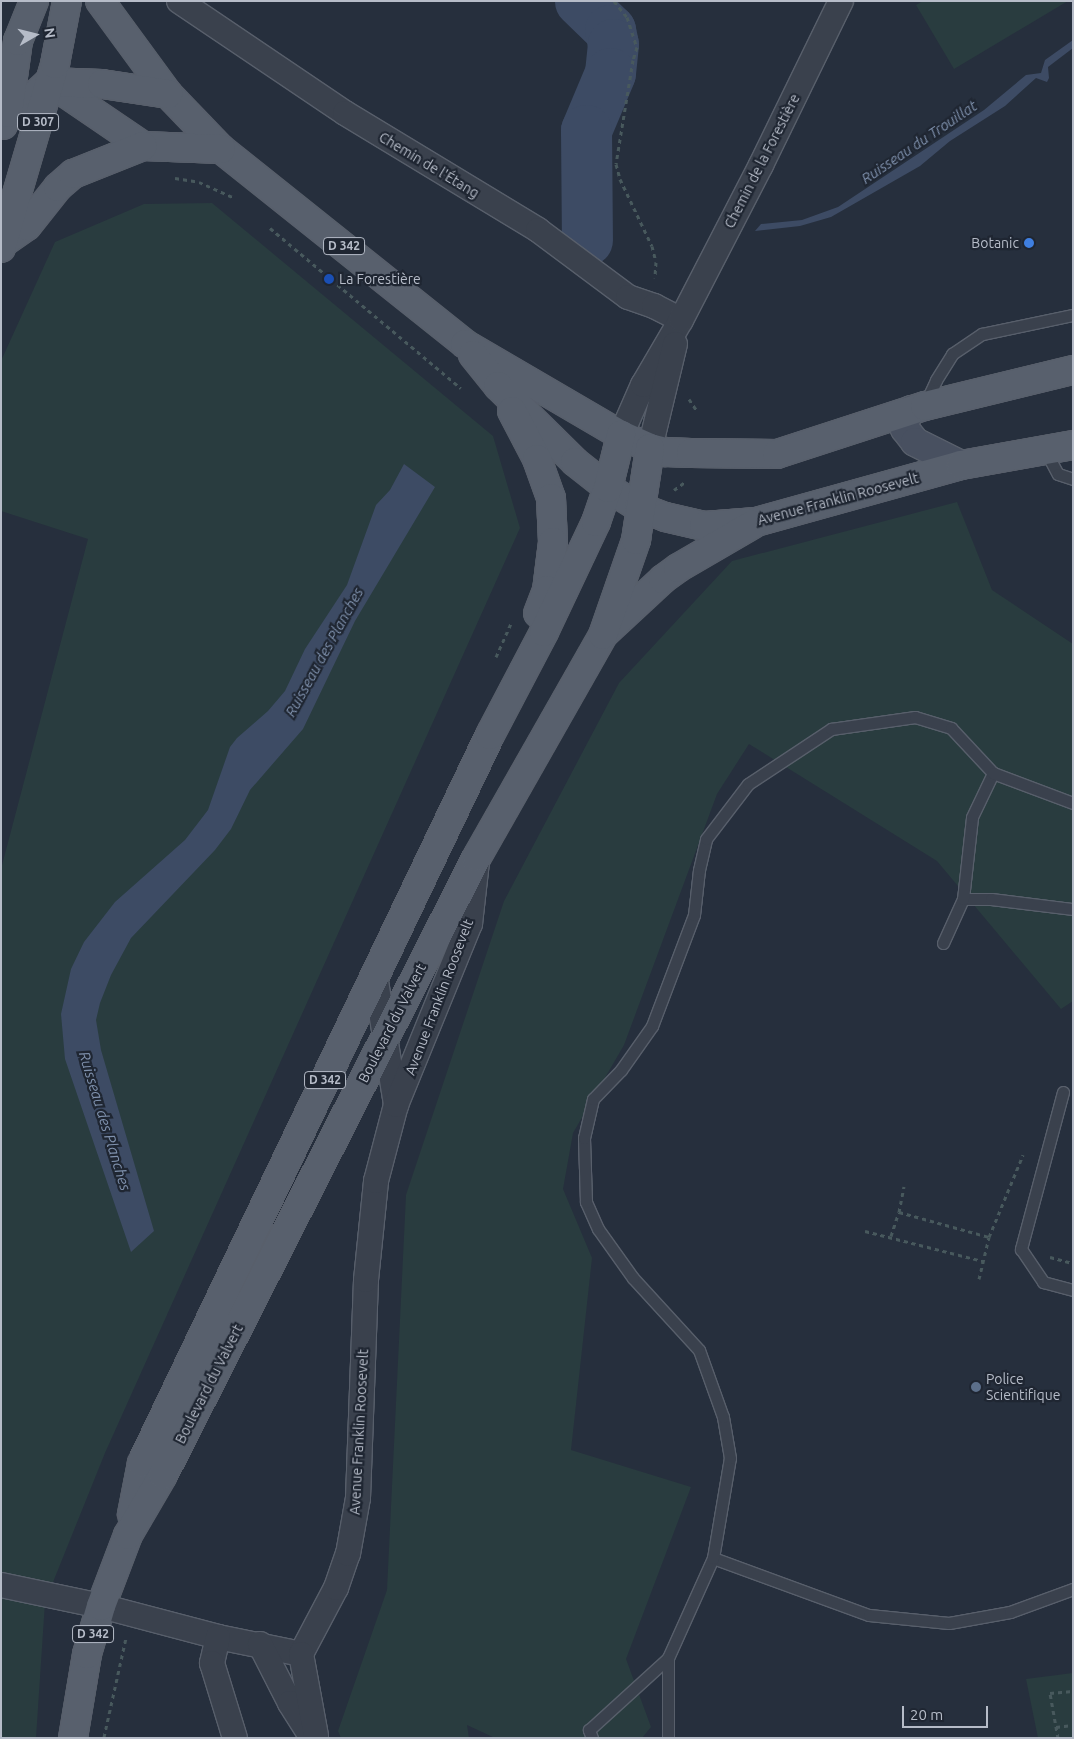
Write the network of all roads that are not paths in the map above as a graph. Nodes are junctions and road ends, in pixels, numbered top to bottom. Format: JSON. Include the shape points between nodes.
{"nodes":[{"id":1,"x":34,"y":1,"type":"edge"},
{"id":2,"x":47,"y":1,"type":"edge"},
{"id":3,"x":67,"y":1,"type":"edge"},
{"id":4,"x":100,"y":1,"type":"edge"},
{"id":5,"x":180,"y":1,"type":"edge"},
{"id":6,"x":841,"y":1,"type":"edge"},
{"id":7,"x":49,"y":82,"type":"junction"},
{"id":8,"x":168,"y":94,"type":"junction"},
{"id":9,"x":4,"y":121,"type":"edge"},
{"id":10,"x":143,"y":146,"type":"junction"},
{"id":11,"x":221,"y":149,"type":"junction"},
{"id":12,"x":2,"y":245,"type":"edge"},
{"id":13,"x":1073,"y":314,"type":"edge"},
{"id":14,"x":681,"y":320,"type":"junction"},
{"id":15,"x":465,"y":344,"type":"junction"},
{"id":16,"x":1073,"y":370,"type":"edge"},
{"id":17,"x":498,"y":386,"type":"junction"},
{"id":18,"x":918,"y":408,"type":"junction"},
{"id":19,"x":621,"y":435,"type":"junction"},
{"id":20,"x":1073,"y":436,"type":"edge"},
{"id":21,"x":1073,"y":445,"type":"edge"},
{"id":22,"x":650,"y":448,"type":"junction"},
{"id":23,"x":1045,"y":450,"type":"junction"},
{"id":24,"x":961,"y":465,"type":"junction"},
{"id":25,"x":1073,"y":479,"type":"edge"},
{"id":26,"x":608,"y":488,"type":"junction"},
{"id":27,"x":639,"y":507,"type":"junction"},
{"id":28,"x":756,"y":522,"type":"junction"},
{"id":29,"x":544,"y":632,"type":"joint"},
{"id":30,"x":603,"y":635,"type":"junction"},
{"id":31,"x":490,"y":735,"type":"junction"},
{"id":32,"x":993,"y":773,"type":"junction"},
{"id":33,"x":1073,"y":803,"type":"edge"},
{"id":34,"x":477,"y":857,"type":"junction"},
{"id":35,"x":963,"y":899,"type":"junction"},
{"id":36,"x":1073,"y":909,"type":"edge"},
{"id":37,"x":943,"y":943,"type":"dead end"},
{"id":38,"x":375,"y":975,"type":"junction"},
{"id":39,"x":385,"y":1037,"type":"junction"},
{"id":40,"x":1063,"y":1092,"type":"dead end"},
{"id":41,"x":396,"y":1105,"type":"junction"},
{"id":42,"x":1073,"y":1290,"type":"edge"},
{"id":43,"x":128,"y":1535,"type":"junction"},
{"id":44,"x":713,"y":1558,"type":"junction"},
{"id":45,"x":1,"y":1585,"type":"edge"},
{"id":46,"x":1073,"y":1589,"type":"edge"},
{"id":47,"x":101,"y":1606,"type":"junction"},
{"id":48,"x":218,"y":1637,"type":"junction"},
{"id":49,"x":260,"y":1644,"type":"junction"},
{"id":50,"x":301,"y":1654,"type":"junction"},
{"id":51,"x":668,"y":1658,"type":"junction"},
{"id":52,"x":73,"y":1738,"type":"edge"},
{"id":53,"x":235,"y":1738,"type":"edge"},
{"id":54,"x":312,"y":1738,"type":"edge"},
{"id":55,"x":316,"y":1738,"type":"edge"},
{"id":56,"x":592,"y":1738,"type":"edge"},
{"id":57,"x":668,"y":1738,"type":"edge"}],
"edges":[{"from":1,"to":9,"type":"main road","number":"D 307","via":[[18,41]]},
{"from":2,"to":7,"type":"main road","via":[[38,37]]},
{"from":3,"to":7,"type":"main road","number":"D 307"},
{"from":4,"to":8,"type":"main road","number":"D 342"},
{"from":5,"to":14,"type":"street","name":"Chemin de l'Étang","via":[[345,113],[538,230],[628,297]]},
{"from":6,"to":14,"type":"street","name":"Chemin de la Forestière"},
{"from":7,"to":8,"type":"main road","via":[[102,84]]},
{"from":7,"to":9,"type":"main road"},
{"from":7,"to":10,"type":"main road"},
{"from":7,"to":12,"type":"main road","number":"D 307"},
{"from":8,"to":11,"type":"main road","number":"D 342"},
{"from":10,"to":11,"type":"main road"},
{"from":10,"to":12,"type":"main road","via":[[73,174],[58,187],[27,226]]},
{"from":11,"to":15,"type":"main road","number":"D 342"},
{"from":13,"to":18,"type":"lane","via":[[982,334],[952,354]]},
{"from":14,"to":19,"type":"street","name":"Chemin de la Forestière","via":[[649,372]]},
{"from":14,"to":22,"type":"street","name":"Chemin de la Forestière"},
{"from":15,"to":17,"type":"main road","number":"D 342"},
{"from":15,"to":19,"type":"main road","number":"D 342"},
{"from":16,"to":18,"type":"main road"},
{"from":17,"to":26,"type":"main road","name":"Avenue Franklin Roosevelt","via":[[575,462]]},
{"from":17,"to":31,"type":"main road","number":"D 342","via":[[537,459],[551,498],[553,542],[546,590]]},
{"from":18,"to":22,"type":"main road","via":[[777,454],[665,452]]},
{"from":18,"to":24,"type":"main road","via":[[905,420],[905,429],[916,442]]},
{"from":19,"to":22,"type":"main road"},
{"from":19,"to":26,"type":"main road","name":"Chemin de la Forestière"},
{"from":20,"to":24,"type":"main road","via":[[1004,449]]},
{"from":21,"to":23,"type":"main road","name":"Avenue Franklin Roosevelt"},
{"from":22,"to":27,"type":"main road","name":"Chemin de la Forestière"},
{"from":23,"to":24,"type":"main road","name":"Avenue Franklin Roosevelt"},
{"from":23,"to":25,"type":"lane","via":[[1058,474]]},
{"from":24,"to":28,"type":"main road","name":"Avenue Franklin Roosevelt"},
{"from":26,"to":27,"type":"main road","name":"Avenue Franklin Roosevelt"},
{"from":26,"to":29,"type":"main road","name":"Chemin de la Forestière","via":[[596,522]]},
{"from":27,"to":28,"type":"main road","name":"Avenue Franklin Roosevelt","via":[[704,526]]},
{"from":27,"to":30,"type":"main road","name":"Boulevard du Valvert","number":"D 342","via":[[631,559]]},
{"from":28,"to":30,"type":"main road","via":[[662,579]]},
{"from":29,"to":31,"type":"main road","name":"Boulevard du Valvert","number":"D 342"},
{"from":30,"to":34,"type":"main road","name":"Boulevard du Valvert","number":"D 342"},
{"from":31,"to":38,"type":"main road","name":"Boulevard du Valvert","number":"D 342"},
{"from":32,"to":33,"type":"lane"},
{"from":32,"to":35,"type":"lane","via":[[972,816]]},
{"from":32,"to":44,"type":"lane","via":[[951,728],[915,717],[831,729],[748,784],[706,839],[694,915],[652,1026],[621,1070],[593,1099],[584,1138],[586,1202],[598,1229],[633,1278],[699,1350],[723,1417],[730,1458]]},
{"from":34,"to":39,"type":"main road","name":"Boulevard du Valvert","number":"D 342"},
{"from":34,"to":41,"type":"street","name":"Avenue Franklin Roosevelt","via":[[470,924]]},
{"from":35,"to":36,"type":"lane"},
{"from":35,"to":37,"type":"lane"},
{"from":38,"to":39,"type":"street","name":"Avenue Franklin Roosevelt"},
{"from":38,"to":43,"type":"main road","name":"Boulevard du Valvert","number":"D 342","via":[[142,1463]]},
{"from":39,"to":41,"type":"street","name":"Avenue Franklin Roosevelt"},
{"from":39,"to":43,"type":"main road","name":"Boulevard du Valvert","number":"D 342","via":[[163,1475]]},
{"from":40,"to":42,"type":"lane","via":[[1021,1249],[1043,1282]]},
{"from":41,"to":50,"type":"street","name":"Avenue Franklin Roosevelt","via":[[376,1181],[366,1280],[358,1498],[348,1554],[336,1588]]},
{"from":43,"to":47,"type":"main road","name":"Boulevard du Valvert","number":"D 342"},
{"from":44,"to":46,"type":"lane","via":[[868,1615],[949,1623],[1010,1612]]},
{"from":44,"to":51,"type":"lane"},
{"from":45,"to":47,"type":"street"},
{"from":47,"to":48,"type":"street"},
{"from":47,"to":52,"type":"main road","name":"Boulevard du Valvert","number":"D 342","via":[[83,1675]]},
{"from":48,"to":49,"type":"street"},
{"from":48,"to":53,"type":"street","via":[[212,1663]]},
{"from":49,"to":50,"type":"street"},
{"from":49,"to":54,"type":"street"},
{"from":50,"to":55,"type":"street"},
{"from":51,"to":56,"type":"lane","via":[[589,1730]]},
{"from":51,"to":57,"type":"lane"}]}
